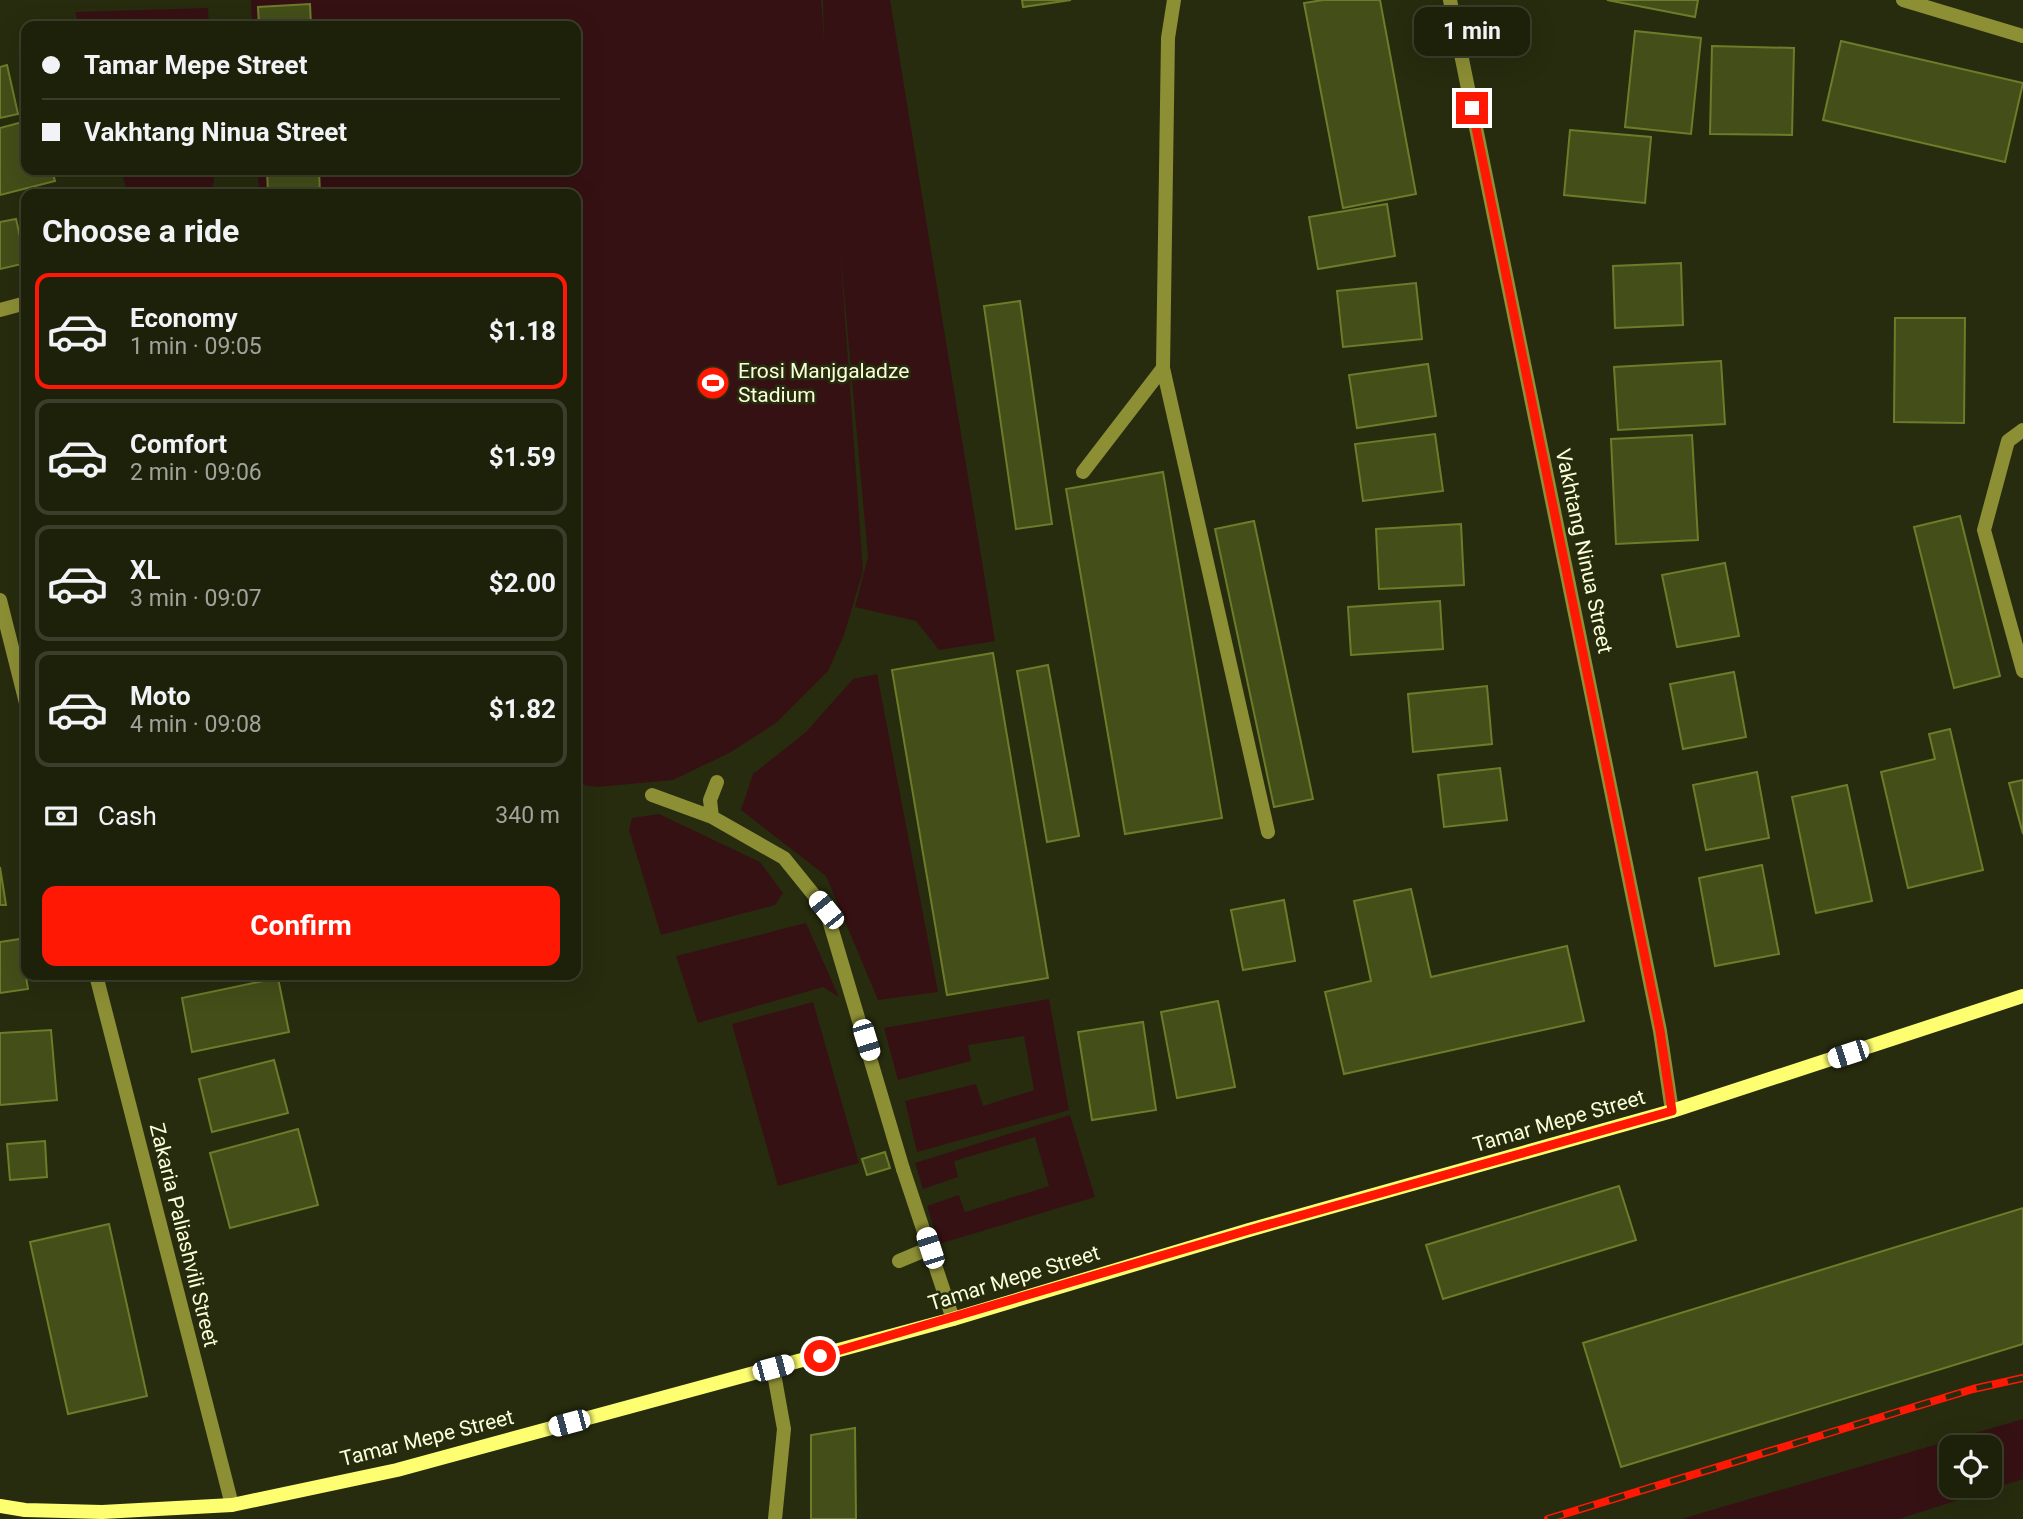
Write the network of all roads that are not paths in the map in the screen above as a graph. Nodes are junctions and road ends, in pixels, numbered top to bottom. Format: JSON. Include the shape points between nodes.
{"nodes":[{"id":1,"x":1174,"y":0,"type":"edge"},
{"id":2,"x":1450,"y":0,"type":"edge"},
{"id":3,"x":1903,"y":0,"type":"edge"},
{"id":4,"x":2023,"y":36,"type":"edge"},
{"id":5,"x":21,"y":304,"type":"edge"},
{"id":6,"x":0,"y":310,"type":"edge"},
{"id":7,"x":1163,"y":368,"type":"junction"},
{"id":8,"x":2023,"y":430,"type":"edge"},
{"id":9,"x":1083,"y":472,"type":"dead end"},
{"id":10,"x":0,"y":600,"type":"edge"},
{"id":11,"x":2023,"y":671,"type":"edge"},
{"id":12,"x":21,"y":683,"type":"edge"},
{"id":13,"x":717,"y":782,"type":"dead end"},
{"id":14,"x":652,"y":795,"type":"dead end"},
{"id":15,"x":712,"y":817,"type":"junction"},
{"id":16,"x":1268,"y":832,"type":"dead end"},
{"id":17,"x":97,"y":980,"type":"edge"},
{"id":18,"x":2023,"y":996,"type":"edge"},
{"id":19,"x":1672,"y":1111,"type":"junction"},
{"id":20,"x":930,"y":1248,"type":"junction"},
{"id":21,"x":899,"y":1261,"type":"dead end"},
{"id":22,"x":953,"y":1319,"type":"junction"},
{"id":23,"x":773,"y":1368,"type":"junction"},
{"id":24,"x":232,"y":1505,"type":"junction"},
{"id":25,"x":0,"y":1506,"type":"edge"},
{"id":26,"x":775,"y":1519,"type":"edge"}],
"edges":[{"from":1,"to":7,"type":"street","via":[[1168,38]]},
{"from":2,"to":19,"type":"street","name":"Vakhtang Ninua Street","via":[[1655,1004]]},
{"from":3,"to":4,"type":"street"},
{"from":5,"to":6,"type":"street"},
{"from":7,"to":9,"type":"street"},
{"from":7,"to":16,"type":"street"},
{"from":8,"to":11,"type":"street","via":[[2008,441],[1984,530]]},
{"from":10,"to":12,"type":"street"},
{"from":13,"to":15,"type":"street","via":[[710,800]]},
{"from":14,"to":15,"type":"street"},
{"from":15,"to":20,"type":"street","via":[[783,858],[826,910]]},
{"from":17,"to":24,"type":"street","name":"Zakaria Paliashvili Street"},
{"from":18,"to":19,"type":"main road","name":"Tamar Mepe Street"},
{"from":19,"to":22,"type":"main road","name":"Tamar Mepe Street"},
{"from":20,"to":21,"type":"street"},
{"from":20,"to":22,"type":"street"},
{"from":22,"to":23,"type":"main road","name":"Tamar Mepe Street"},
{"from":23,"to":24,"type":"main road","name":"Tamar Mepe Street","via":[[397,1470]]},
{"from":23,"to":26,"type":"street","via":[[783,1429]]},
{"from":24,"to":25,"type":"main road","name":"Tamar Mepe Street","via":[[102,1512]]}]}
